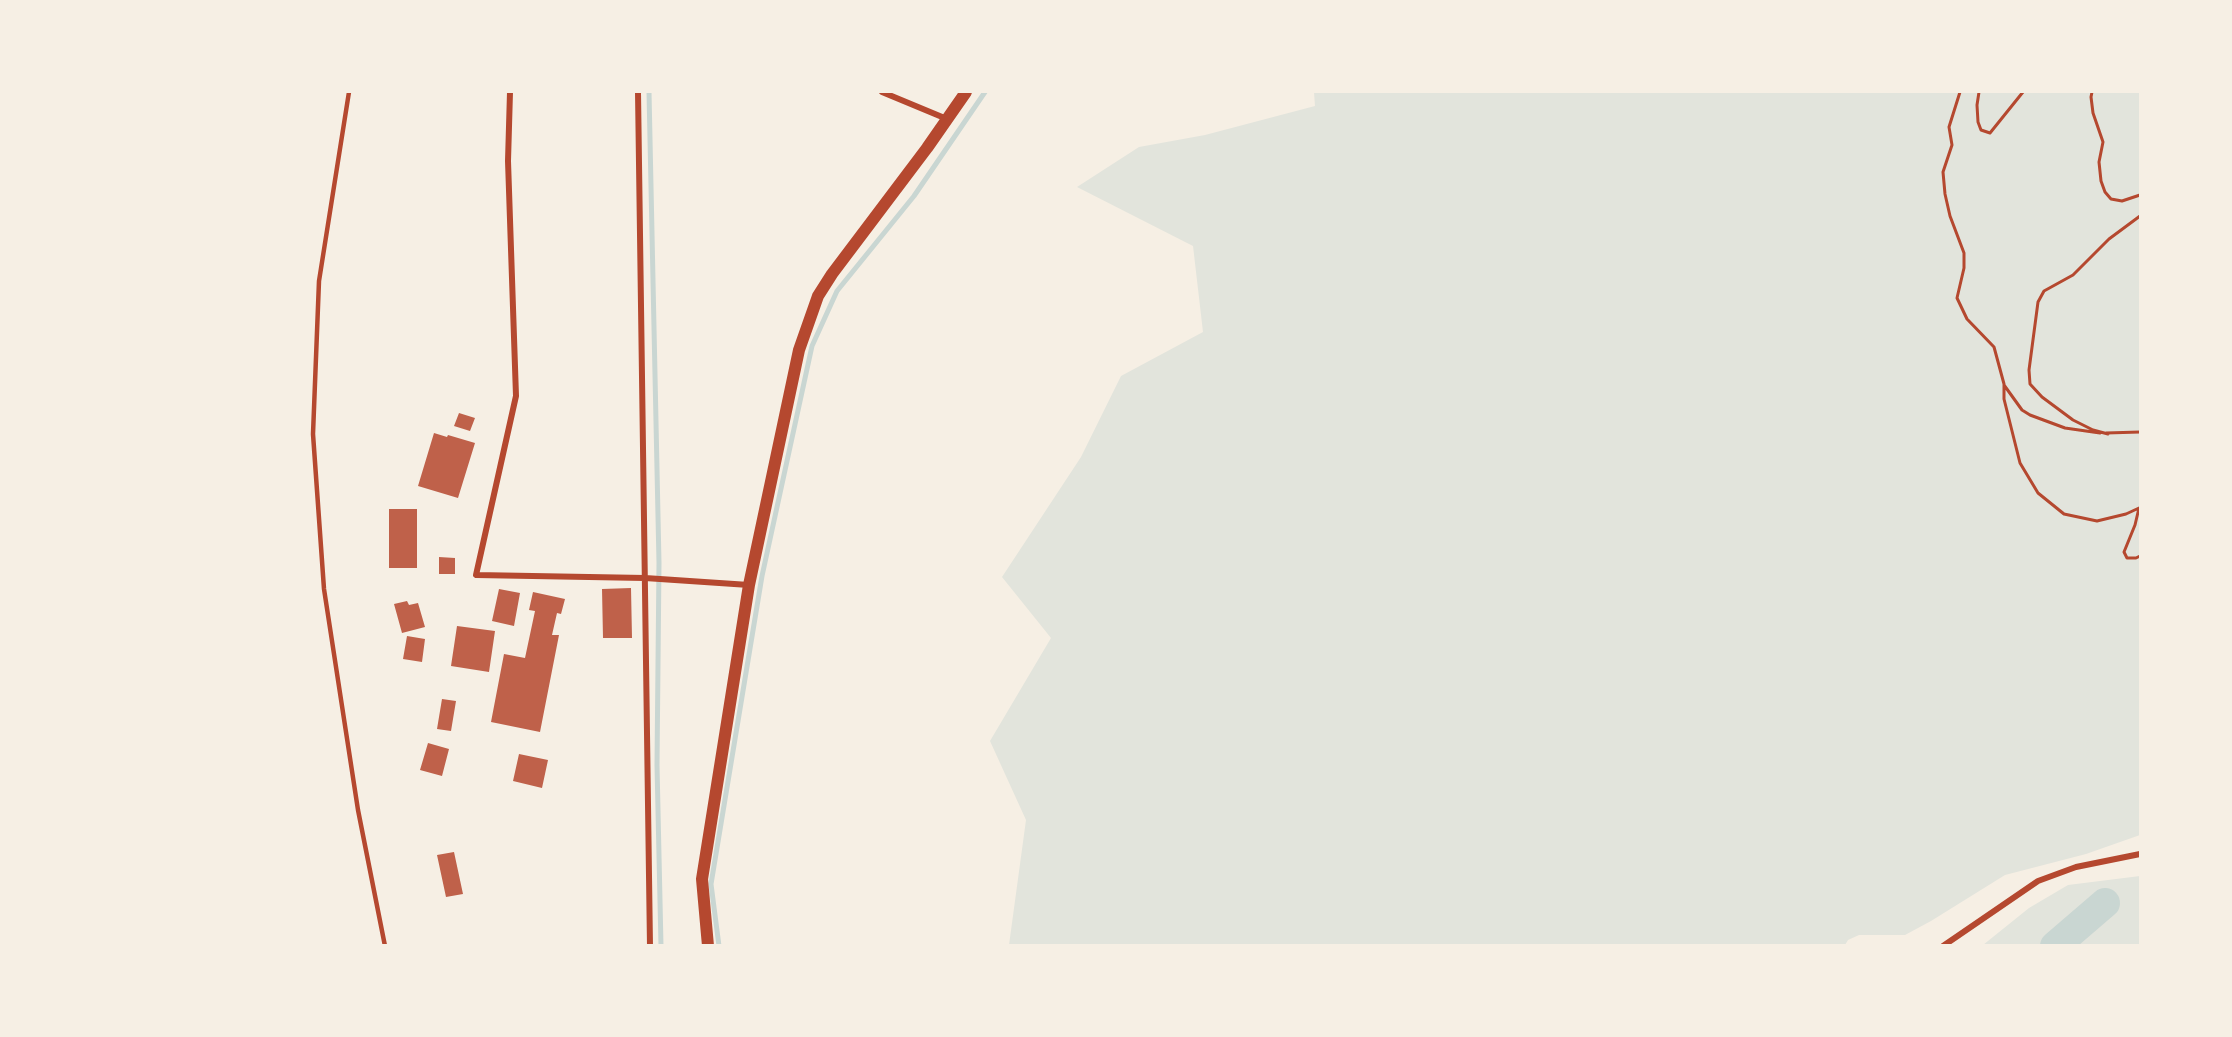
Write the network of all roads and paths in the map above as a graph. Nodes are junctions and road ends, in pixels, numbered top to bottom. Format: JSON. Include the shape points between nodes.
{"nodes":[{"id":1,"x":349,"y":92,"type":"edge"},
{"id":2,"x":510,"y":92,"type":"edge"},
{"id":3,"x":638,"y":92,"type":"edge"},
{"id":4,"x":886,"y":92,"type":"edge"},
{"id":5,"x":966,"y":92,"type":"edge"},
{"id":6,"x":1960,"y":92,"type":"edge"},
{"id":7,"x":1979,"y":92,"type":"edge"},
{"id":8,"x":2023,"y":92,"type":"edge"},
{"id":9,"x":2092,"y":92,"type":"edge"},
{"id":10,"x":947,"y":119,"type":"junction"},
{"id":11,"x":2140,"y":195,"type":"edge"},
{"id":12,"x":2140,"y":216,"type":"edge"},
{"id":13,"x":2004,"y":384,"type":"junction"},
{"id":14,"x":2140,"y":432,"type":"edge"},
{"id":15,"x":2108,"y":434,"type":"junction"},
{"id":16,"x":2140,"y":556,"type":"edge"},
{"id":17,"x":645,"y":578,"type":"junction"},
{"id":18,"x":749,"y":585,"type":"junction"},
{"id":19,"x":2140,"y":854,"type":"edge"},
{"id":20,"x":385,"y":945,"type":"edge"},
{"id":21,"x":650,"y":945,"type":"edge"},
{"id":22,"x":708,"y":945,"type":"edge"},
{"id":23,"x":1943,"y":945,"type":"edge"}],
"edges":[{"from":1,"to":20,"type":"lane","via":[[319,281],[313,434],[324,590],[358,810]]},
{"from":2,"to":17,"type":"street","via":[[508,160],[516,396],[476,575]]},
{"from":3,"to":17,"type":"street"},
{"from":4,"to":10,"type":"street"},
{"from":5,"to":10,"type":"main road"},
{"from":6,"to":13,"type":"path","via":[[1949,127],[1952,145],[1943,172],[1950,216],[1964,253],[1957,298],[1967,319],[1994,347]]},
{"from":7,"to":8,"type":"path","via":[[1978,122],[1981,130],[1990,133]]},
{"from":9,"to":11,"type":"path","via":[[2093,113],[2103,142],[2099,162],[2105,192],[2111,199],[2122,201]]},
{"from":10,"to":18,"type":"main road","via":[[818,296],[799,350]]},
{"from":12,"to":15,"type":"path","via":[[2109,239],[2073,275],[2044,291],[2038,302],[2030,384],[2073,420]]},
{"from":13,"to":15,"type":"path","via":[[2030,416],[2065,428]]},
{"from":13,"to":16,"type":"path","via":[[2020,463],[2038,493],[2064,514],[2097,521],[2139,508],[2124,552],[2127,558]]},
{"from":14,"to":15,"type":"path"},
{"from":17,"to":18,"type":"street"},
{"from":17,"to":21,"type":"street"},
{"from":18,"to":22,"type":"main road","via":[[702,879]]},
{"from":19,"to":23,"type":"street","via":[[2076,867],[2038,881]]}]}
